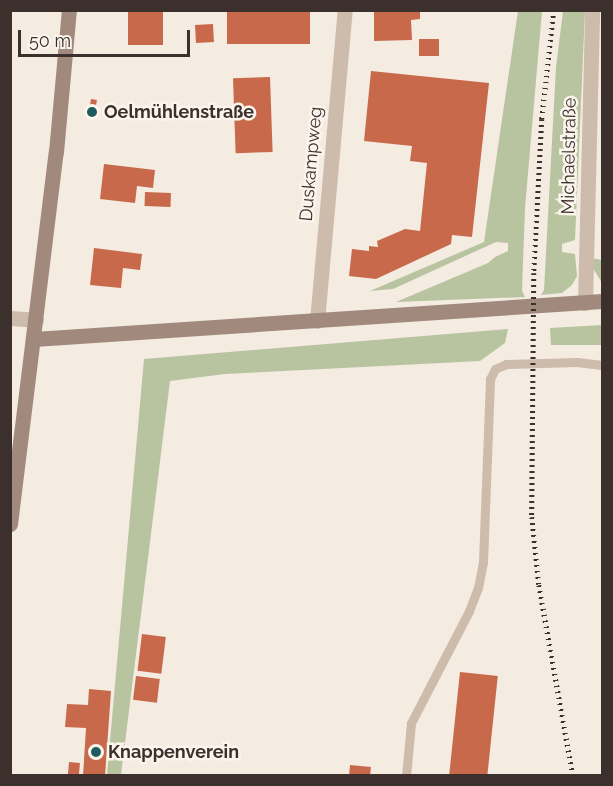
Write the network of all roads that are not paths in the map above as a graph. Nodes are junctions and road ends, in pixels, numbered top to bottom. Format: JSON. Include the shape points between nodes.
{"nodes":[{"id":1,"x":69,"y":10,"type":"edge"},
{"id":2,"x":345,"y":10,"type":"edge"},
{"id":3,"x":592,"y":10,"type":"edge"},
{"id":4,"x":603,"y":302,"type":"edge"},
{"id":5,"x":585,"y":303,"type":"junction"},
{"id":6,"x":10,"y":318,"type":"edge"},
{"id":7,"x":36,"y":320,"type":"junction"},
{"id":8,"x":316,"y":321,"type":"junction"},
{"id":9,"x":33,"y":339,"type":"junction"},
{"id":10,"x":603,"y":365,"type":"edge"},
{"id":11,"x":10,"y":524,"type":"edge"},
{"id":12,"x":406,"y":776,"type":"edge"}],
"edges":[{"from":1,"to":7,"type":"street"},
{"from":2,"to":8,"type":"street","name":"Duskampweg"},
{"from":3,"to":5,"type":"street","name":"Michaelstraße"},
{"from":4,"to":5,"type":"street"},
{"from":5,"to":8,"type":"street"},
{"from":6,"to":7,"type":"street"},
{"from":7,"to":9,"type":"street"},
{"from":8,"to":9,"type":"street"},
{"from":9,"to":11,"type":"street"},
{"from":10,"to":12,"type":"lane","via":[[506,364],[495,369],[490,379],[483,562],[478,588],[411,723]]}]}
